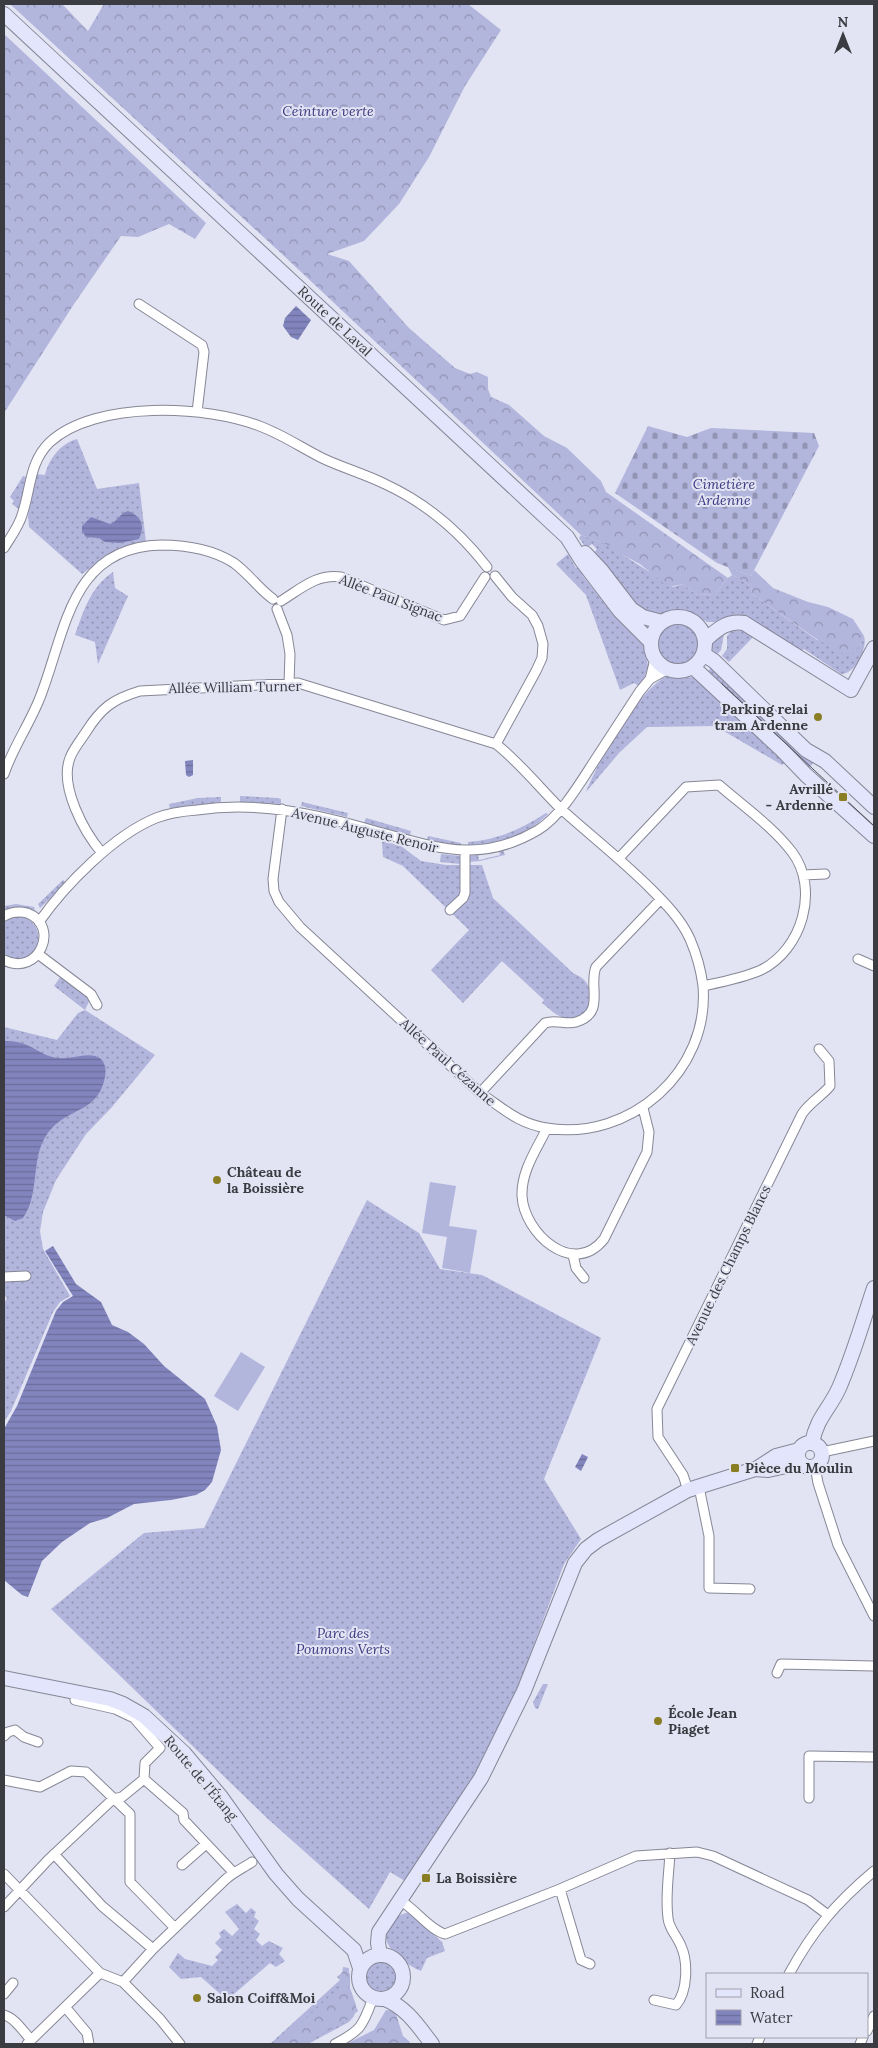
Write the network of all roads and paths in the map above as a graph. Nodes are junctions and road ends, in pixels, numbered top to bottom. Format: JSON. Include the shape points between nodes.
{"nodes":[{"id":1,"x":4,"y":14,"type":"edge"},
{"id":2,"x":139,"y":304,"type":"dead end"},
{"id":3,"x":197,"y":412,"type":"junction"},
{"id":4,"x":567,"y":537,"type":"junction"},
{"id":5,"x":4,"y":548,"type":"edge"},
{"id":6,"x":490,"y":576,"type":"junction"},
{"id":7,"x":277,"y":603,"type":"junction"},
{"id":8,"x":662,"y":622,"type":"junction"},
{"id":9,"x":697,"y":625,"type":"junction"},
{"id":10,"x":720,"y":627,"type":"junction"},
{"id":11,"x":651,"y":642,"type":"junction"},
{"id":12,"x":704,"y":647,"type":"junction"},
{"id":13,"x":873,"y":651,"type":"edge"},
{"id":14,"x":655,"y":659,"type":"junction"},
{"id":15,"x":693,"y":667,"type":"junction"},
{"id":16,"x":668,"y":670,"type":"junction"},
{"id":17,"x":650,"y":679,"type":"junction"},
{"id":18,"x":289,"y":684,"type":"junction"},
{"id":19,"x":496,"y":744,"type":"junction"},
{"id":20,"x":4,"y":774,"type":"edge"},
{"id":21,"x":874,"y":807,"type":"edge"},
{"id":22,"x":561,"y":808,"type":"junction"},
{"id":23,"x":282,"y":809,"type":"junction"},
{"id":24,"x":874,"y":836,"type":"edge"},
{"id":25,"x":464,"y":852,"type":"junction"},
{"id":26,"x":102,"y":853,"type":"junction"},
{"id":27,"x":619,"y":858,"type":"junction"},
{"id":28,"x":825,"y":874,"type":"dead end"},
{"id":29,"x":803,"y":875,"type":"junction"},
{"id":30,"x":661,"y":899,"type":"junction"},
{"id":31,"x":450,"y":910,"type":"dead end"},
{"id":32,"x":4,"y":916,"type":"edge"},
{"id":33,"x":38,"y":922,"type":"junction"},
{"id":34,"x":41,"y":956,"type":"junction"},
{"id":35,"x":858,"y":959,"type":"dead end"},
{"id":36,"x":4,"y":960,"type":"edge"},
{"id":37,"x":874,"y":966,"type":"edge"},
{"id":38,"x":703,"y":986,"type":"junction"},
{"id":39,"x":97,"y":1005,"type":"dead end"},
{"id":40,"x":819,"y":1049,"type":"dead end"},
{"id":41,"x":480,"y":1093,"type":"junction"},
{"id":42,"x":643,"y":1108,"type":"junction"},
{"id":43,"x":547,"y":1128,"type":"junction"},
{"id":44,"x":573,"y":1255,"type":"junction"},
{"id":45,"x":26,"y":1276,"type":"dead end"},
{"id":46,"x":4,"y":1277,"type":"edge"},
{"id":47,"x":584,"y":1278,"type":"dead end"},
{"id":48,"x":874,"y":1288,"type":"edge"},
{"id":49,"x":870,"y":1313,"type":"edge"},
{"id":50,"x":874,"y":1441,"type":"edge"},
{"id":51,"x":817,"y":1448,"type":"junction"},
{"id":52,"x":799,"y":1456,"type":"junction"},
{"id":53,"x":815,"y":1466,"type":"junction"},
{"id":54,"x":694,"y":1488,"type":"junction"},
{"id":55,"x":750,"y":1589,"type":"dead end"},
{"id":56,"x":874,"y":1616,"type":"edge"},
{"id":57,"x":874,"y":1666,"type":"edge"},
{"id":58,"x":777,"y":1673,"type":"dead end"},
{"id":59,"x":4,"y":1678,"type":"edge"},
{"id":60,"x":75,"y":1700,"type":"dead end"},
{"id":61,"x":4,"y":1736,"type":"edge"},
{"id":62,"x":38,"y":1742,"type":"dead end"},
{"id":63,"x":874,"y":1757,"type":"edge"},
{"id":64,"x":144,"y":1779,"type":"junction"},
{"id":65,"x":4,"y":1780,"type":"edge"},
{"id":66,"x":809,"y":1798,"type":"dead end"},
{"id":67,"x":113,"y":1799,"type":"junction"},
{"id":68,"x":206,"y":1844,"type":"junction"},
{"id":69,"x":670,"y":1853,"type":"junction"},
{"id":70,"x":54,"y":1854,"type":"junction"},
{"id":71,"x":252,"y":1862,"type":"dead end"},
{"id":72,"x":182,"y":1865,"type":"dead end"},
{"id":73,"x":874,"y":1871,"type":"edge"},
{"id":74,"x":233,"y":1872,"type":"junction"},
{"id":75,"x":4,"y":1874,"type":"edge"},
{"id":76,"x":20,"y":1889,"type":"junction"},
{"id":77,"x":560,"y":1889,"type":"junction"},
{"id":78,"x":401,"y":1901,"type":"junction"},
{"id":79,"x":4,"y":1907,"type":"edge"},
{"id":80,"x":828,"y":1915,"type":"junction"},
{"id":81,"x":175,"y":1928,"type":"junction"},
{"id":82,"x":153,"y":1949,"type":"junction"},
{"id":83,"x":354,"y":1950,"type":"junction"},
{"id":84,"x":377,"y":1955,"type":"junction"},
{"id":85,"x":590,"y":1964,"type":"dead end"},
{"id":86,"x":360,"y":1968,"type":"junction"},
{"id":87,"x":100,"y":1973,"type":"junction"},
{"id":88,"x":790,"y":1973,"type":"edge"},
{"id":89,"x":123,"y":1982,"type":"junction"},
{"id":90,"x":14,"y":1983,"type":"dead end"},
{"id":91,"x":400,"y":1987,"type":"junction"},
{"id":92,"x":4,"y":1994,"type":"edge"},
{"id":93,"x":379,"y":1999,"type":"junction"},
{"id":94,"x":654,"y":2000,"type":"dead end"},
{"id":95,"x":66,"y":2008,"type":"junction"},
{"id":96,"x":409,"y":2014,"type":"junction"},
{"id":97,"x":4,"y":2015,"type":"edge"},
{"id":98,"x":874,"y":2016,"type":"edge"},
{"id":99,"x":868,"y":2029,"type":"edge"},
{"id":100,"x":29,"y":2042,"type":"edge"},
{"id":101,"x":89,"y":2044,"type":"edge"},
{"id":102,"x":180,"y":2044,"type":"edge"},
{"id":103,"x":335,"y":2044,"type":"edge"},
{"id":104,"x":432,"y":2044,"type":"edge"}],
"edges":[{"from":1,"to":4,"type":"street","name":"Route de Laval"},
{"from":2,"to":3,"type":"street","via":[[202,345],[204,352]]},
{"from":3,"to":5,"type":"street","via":[[130,412],[92,421],[59,436],[36,460],[22,516]]},
{"from":3,"to":6,"type":"street","via":[[261,426],[323,459],[386,484],[443,520],[488,567],[493,568],[496,572]]},
{"from":4,"to":8,"type":"street","via":[[601,570],[631,609],[643,618]]},
{"from":4,"to":11,"type":"street","name":"Route de Laval","via":[[620,611]]},
{"from":6,"to":7,"type":"street","name":"Allée Paul Signac","via":[[480,583],[460,616],[453,619],[444,620],[341,577],[327,575]]},
{"from":6,"to":19,"type":"street","via":[[532,615],[543,644],[542,658]]},
{"from":7,"to":18,"type":"street","via":[[290,654]]},
{"from":7,"to":20,"type":"street","via":[[233,563],[208,551],[179,545],[150,545],[120,553],[86,578],[75,598],[40,697]]},
{"from":8,"to":9,"type":"street","via":[[680,617]]},
{"from":8,"to":11,"type":"street","via":[[653,632]]},
{"from":9,"to":10,"type":"street"},
{"from":9,"to":12,"type":"street","via":[[702,632]]},
{"from":10,"to":12,"type":"street"},
{"from":10,"to":13,"type":"street","via":[[734,622],[749,625],[851,690]]},
{"from":11,"to":14,"type":"street"},
{"from":12,"to":15,"type":"street"},
{"from":12,"to":21,"type":"street","via":[[714,661],[806,750],[825,762]]},
{"from":14,"to":16,"type":"street"},
{"from":14,"to":17,"type":"street","name":"Avenue Auguste Renoir"},
{"from":15,"to":16,"type":"street"},
{"from":15,"to":24,"type":"street"},
{"from":16,"to":17,"type":"street","name":"Avenue Auguste Renoir"},
{"from":17,"to":22,"type":"street","name":"Avenue Auguste Renoir"},
{"from":18,"to":19,"type":"street","name":"Allée William Turner","via":[[323,689],[390,713]]},
{"from":18,"to":26,"type":"street","name":"Allée William Turner","via":[[140,691],[120,697],[108,706],[97,716],[70,758],[67,779],[78,815]]},
{"from":19,"to":22,"type":"street","name":"Allée William Turner"},
{"from":22,"to":25,"type":"street","name":"Avenue Auguste Renoir","via":[[540,829],[510,845]]},
{"from":22,"to":27,"type":"street","name":"Allée Paul Cézanne"},
{"from":23,"to":25,"type":"street","name":"Avenue Auguste Renoir","via":[[324,816],[441,849]]},
{"from":23,"to":26,"type":"street","name":"Avenue Auguste Renoir","via":[[235,806],[183,811],[156,818]]},
{"from":23,"to":41,"type":"street","name":"Allée Paul Cézanne","via":[[273,879],[278,902],[300,927]]},
{"from":25,"to":31,"type":"street","via":[[465,893]]},
{"from":26,"to":33,"type":"street","name":"Avenue Auguste Renoir","via":[[51,904]]},
{"from":27,"to":29,"type":"street","via":[[686,786],[719,785],[792,853]]},
{"from":27,"to":30,"type":"street","name":"Allée Paul Cézanne"},
{"from":28,"to":29,"type":"street"},
{"from":29,"to":38,"type":"street","via":[[803,920],[787,950],[763,969]]},
{"from":30,"to":38,"type":"street","name":"Allée Paul Cézanne","via":[[689,937]]},
{"from":30,"to":41,"type":"street","via":[[596,967],[593,975],[594,1004],[587,1016],[575,1022],[552,1020],[545,1023]]},
{"from":32,"to":33,"type":"street","via":[[24,912]]},
{"from":33,"to":34,"type":"street","via":[[44,937]]},
{"from":34,"to":36,"type":"street","via":[[22,964]]},
{"from":34,"to":39,"type":"street","via":[[91,994]]},
{"from":35,"to":37,"type":"street"},
{"from":38,"to":42,"type":"street","name":"Allée Paul Cézanne","via":[[700,1025],[693,1046],[669,1085]]},
{"from":40,"to":54,"type":"street","name":"Avenue des Champs Blancs","via":[[829,1061],[830,1086],[802,1114],[657,1409],[658,1437]]},
{"from":41,"to":43,"type":"street","name":"Allée Paul Cézanne","via":[[507,1113]]},
{"from":42,"to":43,"type":"street","name":"Allée Paul Cézanne","via":[[600,1126]]},
{"from":42,"to":44,"type":"street","via":[[649,1132],[647,1152],[604,1238],[590,1251]]},
{"from":43,"to":44,"type":"street","via":[[525,1176],[522,1196],[532,1225],[556,1249]]},
{"from":44,"to":47,"type":"street","via":[[576,1268]]},
{"from":45,"to":46,"type":"street"},
{"from":48,"to":49,"type":"street"},
{"from":49,"to":51,"type":"street","via":[[839,1388],[815,1426]]},
{"from":50,"to":51,"type":"street"},
{"from":51,"to":52,"type":"street","via":[[805,1444]]},
{"from":51,"to":53,"type":"street","via":[[821,1461]]},
{"from":52,"to":53,"type":"street","via":[[807,1467]]},
{"from":52,"to":54,"type":"street","via":[[776,1456],[755,1469]]},
{"from":53,"to":56,"type":"street","via":[[838,1545]]},
{"from":54,"to":55,"type":"street","name":"Avenue des Champs Blancs","via":[[709,1536],[709,1588]]},
{"from":54,"to":78,"type":"street","via":[[598,1540],[575,1562],[524,1691],[493,1755]]},
{"from":57,"to":58,"type":"street","via":[[781,1664]]},
{"from":59,"to":83,"type":"street","name":"Route de l'Étang","via":[[110,1699],[144,1716],[200,1772],[298,1899]]},
{"from":60,"to":64,"type":"street","via":[[115,1709],[134,1718],[160,1748],[145,1764]]},
{"from":61,"to":62,"type":"street","via":[[15,1730]]},
{"from":63,"to":66,"type":"street","via":[[809,1756]]},
{"from":64,"to":67,"type":"street","via":[[122,1797]]},
{"from":64,"to":68,"type":"street","via":[[183,1813],[184,1820]]},
{"from":65,"to":67,"type":"street","via":[[40,1787],[71,1771],[86,1772]]},
{"from":67,"to":70,"type":"street"},
{"from":67,"to":81,"type":"street","via":[[130,1814],[130,1882]]},
{"from":68,"to":72,"type":"street"},
{"from":68,"to":74,"type":"street"},
{"from":69,"to":77,"type":"street","via":[[636,1856]]},
{"from":69,"to":80,"type":"street","via":[[697,1852],[713,1856],[808,1900]]},
{"from":69,"to":94,"type":"street","via":[[668,1915],[684,1952],[684,1985],[676,2004]]},
{"from":70,"to":76,"type":"street"},
{"from":70,"to":82,"type":"street","via":[[102,1906]]},
{"from":71,"to":74,"type":"street"},
{"from":73,"to":80,"type":"street"},
{"from":74,"to":81,"type":"street"},
{"from":75,"to":76,"type":"street"},
{"from":76,"to":79,"type":"street"},
{"from":76,"to":87,"type":"street"},
{"from":77,"to":78,"type":"street","via":[[445,1934]]},
{"from":77,"to":85,"type":"street","via":[[581,1960]]},
{"from":78,"to":84,"type":"street","via":[[379,1932]]},
{"from":80,"to":88,"type":"street"},
{"from":81,"to":82,"type":"street"},
{"from":82,"to":89,"type":"street"},
{"from":83,"to":84,"type":"street","name":"Route de l'Étang"},
{"from":83,"to":86,"type":"street","name":"Route de l'Étang"},
{"from":84,"to":86,"type":"street","via":[[366,1960]]},
{"from":84,"to":91,"type":"street","via":[[390,1957],[400,1965],[403,1977]]},
{"from":86,"to":93,"type":"street","via":[[360,1985],[366,1994]]},
{"from":87,"to":89,"type":"street"},
{"from":87,"to":95,"type":"street"},
{"from":89,"to":102,"type":"street"},
{"from":90,"to":92,"type":"street"},
{"from":91,"to":93,"type":"street","via":[[395,1994]]},
{"from":91,"to":96,"type":"street"},
{"from":93,"to":96,"type":"street","via":[[397,2004]]},
{"from":93,"to":103,"type":"street","via":[[364,2024],[353,2035]]},
{"from":95,"to":100,"type":"street"},
{"from":95,"to":101,"type":"street","via":[[87,2033]]},
{"from":96,"to":104,"type":"street"},
{"from":97,"to":100,"type":"street","via":[[16,2023]]},
{"from":98,"to":99,"type":"street"}]}
